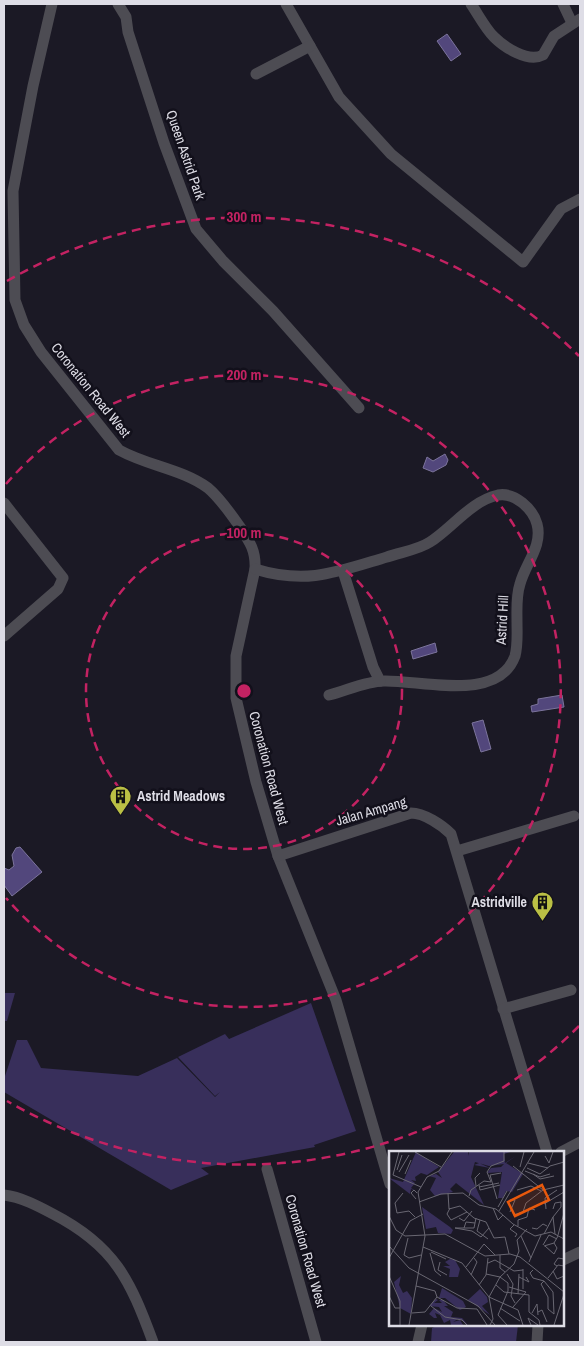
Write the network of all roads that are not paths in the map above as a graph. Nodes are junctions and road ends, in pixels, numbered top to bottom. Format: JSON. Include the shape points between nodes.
{"nodes":[{"id":1,"x":52,"y":4,"type":"edge"},
{"id":2,"x":118,"y":4,"type":"edge"},
{"id":3,"x":286,"y":4,"type":"edge"},
{"id":4,"x":471,"y":4,"type":"edge"},
{"id":5,"x":563,"y":4,"type":"edge"},
{"id":6,"x":576,"y":21,"type":"edge"},
{"id":7,"x":310,"y":46,"type":"junction"},
{"id":8,"x":256,"y":74,"type":"dead end"},
{"id":9,"x":580,"y":199,"type":"edge"},
{"id":10,"x":359,"y":408,"type":"dead end"},
{"id":11,"x":4,"y":503,"type":"edge"},
{"id":12,"x":255,"y":569,"type":"junction"},
{"id":13,"x":343,"y":571,"type":"junction"},
{"id":14,"x":4,"y":636,"type":"edge"},
{"id":15,"x":380,"y":681,"type":"junction"},
{"id":16,"x":329,"y":695,"type":"dead end"},
{"id":17,"x":574,"y":816,"type":"dead end"},
{"id":18,"x":457,"y":851,"type":"junction"},
{"id":19,"x":278,"y":856,"type":"junction"},
{"id":20,"x":570,"y":990,"type":"dead end"},
{"id":21,"x":503,"y":1009,"type":"junction"},
{"id":22,"x":580,"y":1142,"type":"edge"},
{"id":23,"x":547,"y":1151,"type":"edge"},
{"id":24,"x":563,"y":1151,"type":"edge"},
{"id":25,"x":267,"y":1169,"type":"dead end"},
{"id":26,"x":389,"y":1181,"type":"edge"},
{"id":27,"x":4,"y":1195,"type":"edge"},
{"id":28,"x":580,"y":1252,"type":"edge"},
{"id":29,"x":564,"y":1260,"type":"edge"},
{"id":30,"x":422,"y":1326,"type":"edge"},
{"id":31,"x":538,"y":1326,"type":"edge"},
{"id":32,"x":153,"y":1342,"type":"edge"},
{"id":33,"x":316,"y":1342,"type":"edge"},
{"id":34,"x":418,"y":1342,"type":"edge"},
{"id":35,"x":537,"y":1342,"type":"edge"}],
"edges":[{"from":1,"to":12,"type":"street","name":"Coronation Road West","via":[[13,191],[19,314],[41,352],[120,450],[184,475],[215,495],[253,547]]},
{"from":2,"to":10,"type":"street","name":"Queen Astrid Park","via":[[126,17],[164,143],[196,229]]},
{"from":3,"to":7,"type":"street"},
{"from":4,"to":6,"type":"street","via":[[494,37],[531,58],[543,55],[554,36]]},
{"from":5,"to":6,"type":"street"},
{"from":7,"to":8,"type":"street"},
{"from":7,"to":9,"type":"street","via":[[339,97],[390,154],[523,262],[561,209]]},
{"from":11,"to":14,"type":"street","via":[[63,578],[58,589]]},
{"from":12,"to":13,"type":"street","name":"Astrid Hill","via":[[297,578]]},
{"from":12,"to":19,"type":"street","name":"Coronation Road West","via":[[236,656],[236,698]]},
{"from":13,"to":15,"type":"street"},
{"from":13,"to":15,"type":"street","name":"Astrid Hill","via":[[429,543],[481,502],[499,495],[512,496],[529,508],[538,525],[536,547],[520,582],[515,654],[506,671],[495,679],[476,685]]},
{"from":15,"to":16,"type":"street","name":"Astrid Hill"},
{"from":17,"to":18,"type":"street"},
{"from":18,"to":19,"type":"street","name":"Jalan Ampang","via":[[448,830],[411,813]]},
{"from":18,"to":21,"type":"street","name":"Jalan Ampang"},
{"from":19,"to":26,"type":"street","name":"Coronation Road West","via":[[336,1000]]},
{"from":20,"to":21,"type":"street"},
{"from":21,"to":23,"type":"street","name":"Jalan Ampang"},
{"from":22,"to":24,"type":"street"},
{"from":25,"to":33,"type":"street","name":"Coronation Road West"},
{"from":27,"to":32,"type":"street","via":[[38,1206],[74,1225],[100,1244],[122,1270]]},
{"from":28,"to":29,"type":"street"},
{"from":30,"to":34,"type":"street"},
{"from":31,"to":35,"type":"street"}]}
